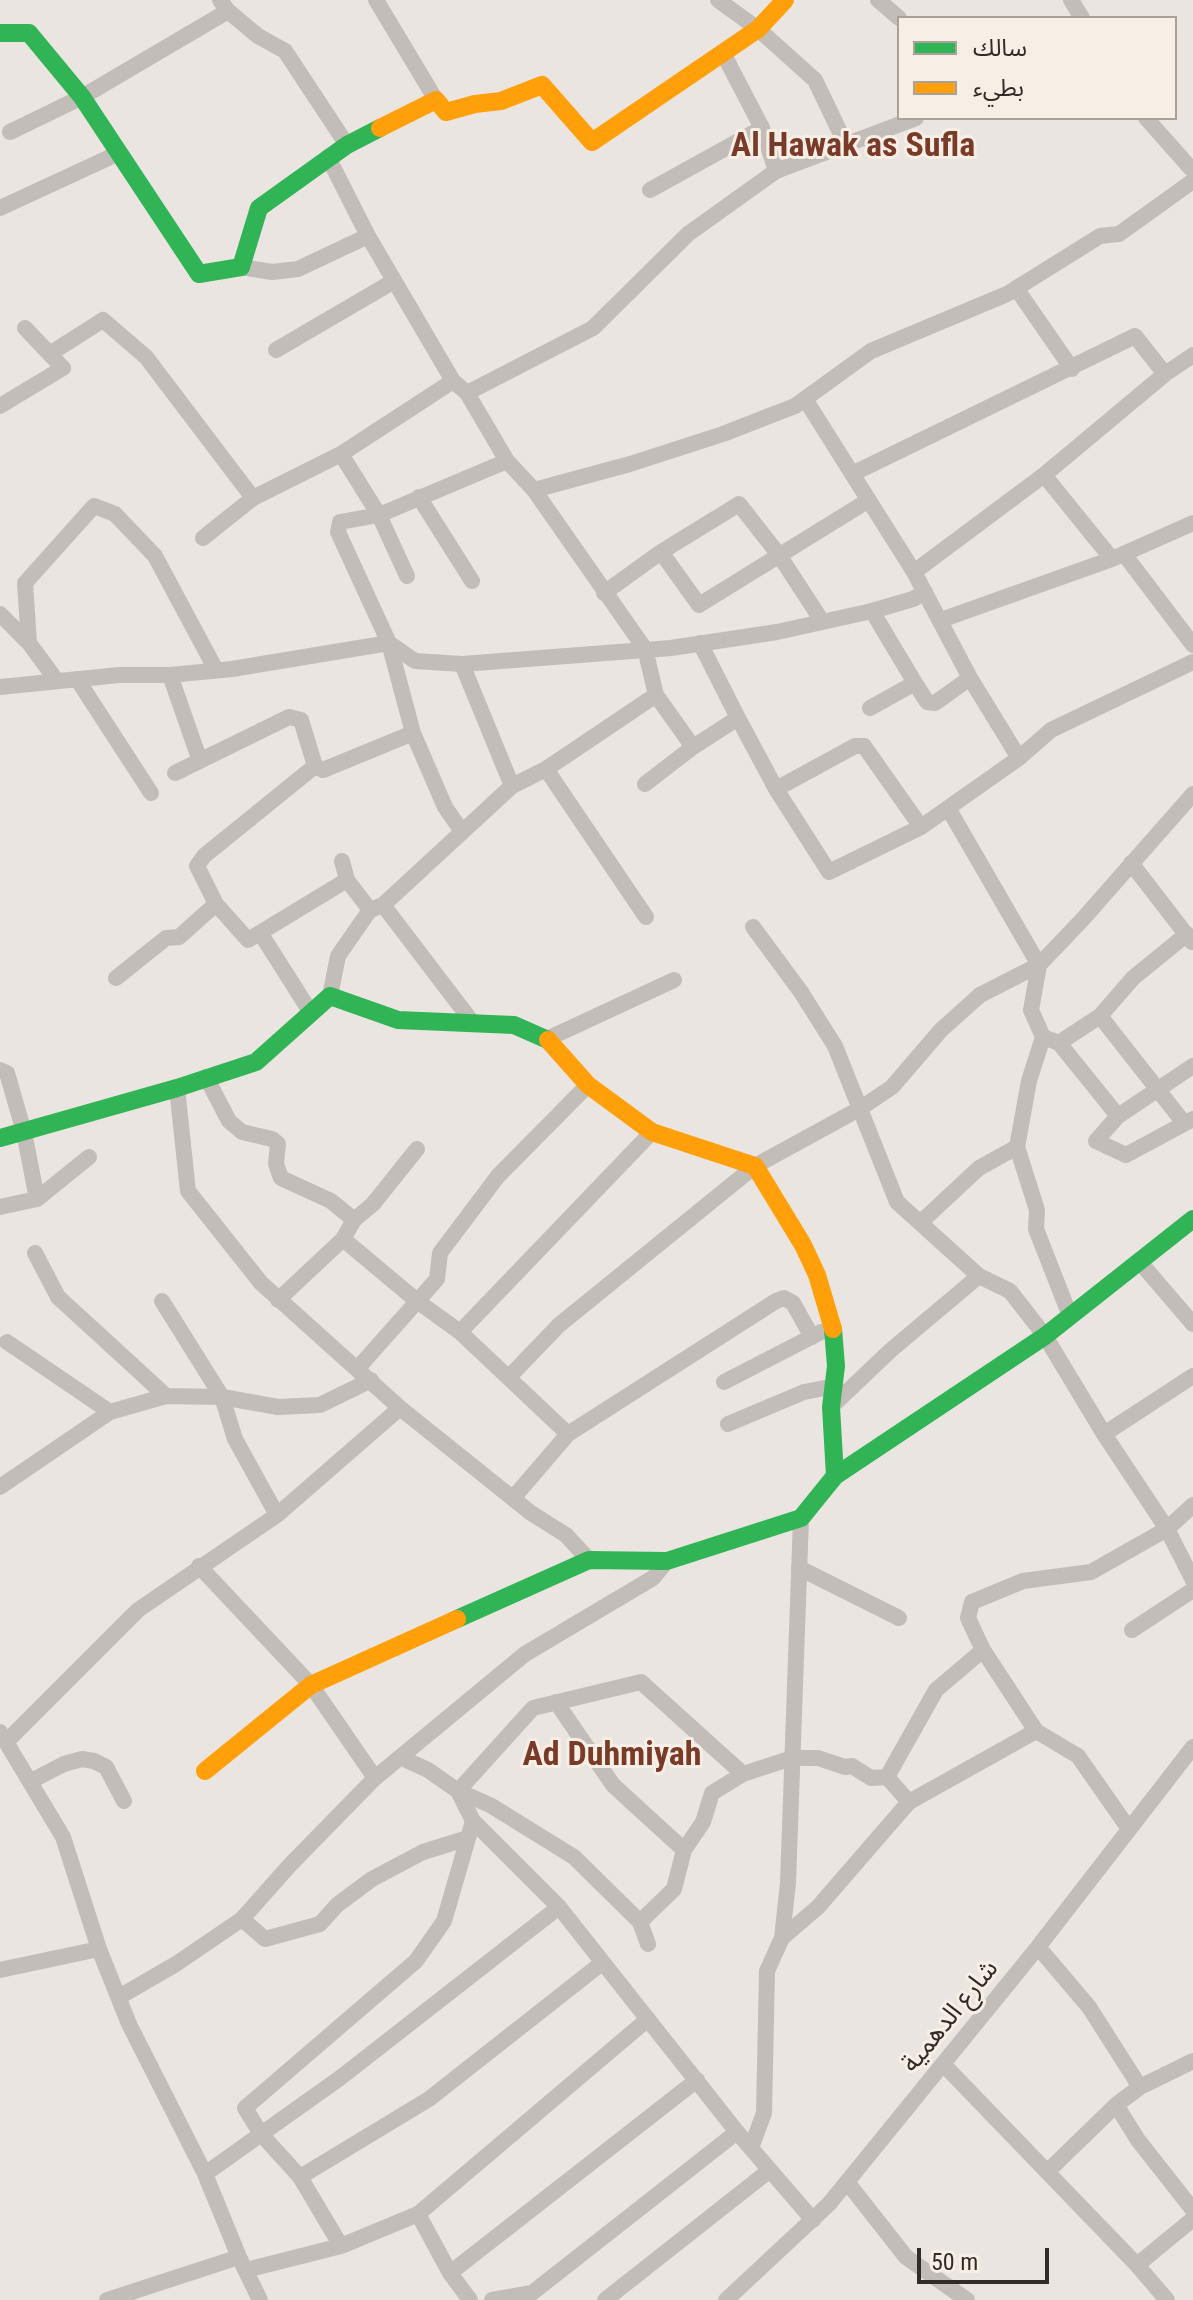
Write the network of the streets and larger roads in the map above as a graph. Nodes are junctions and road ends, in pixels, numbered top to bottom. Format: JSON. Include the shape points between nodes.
{"nodes":[{"id":1,"x":376,"y":0,"type":"edge"},
{"id":2,"x":718,"y":0,"type":"edge"},
{"id":3,"x":785,"y":0,"type":"edge"},
{"id":4,"x":878,"y":0,"type":"edge"},
{"id":5,"x":224,"y":6,"type":"edge"},
{"id":6,"x":897,"y":16,"type":"edge"},
{"id":7,"x":758,"y":29,"type":"junction"},
{"id":8,"x":0,"y":33,"type":"edge"},
{"id":9,"x":723,"y":53,"type":"junction"},
{"id":10,"x":82,"y":97,"type":"junction"},
{"id":11,"x":436,"y":100,"type":"junction"},
{"id":12,"x":911,"y":120,"type":"edge"},
{"id":13,"x":1148,"y":120,"type":"edge"},
{"id":14,"x":762,"y":128,"type":"junction"},
{"id":15,"x":10,"y":132,"type":"dead end"},
{"id":16,"x":347,"y":145,"type":"junction"},
{"id":17,"x":846,"y":145,"type":"junction"},
{"id":18,"x":119,"y":153,"type":"junction"},
{"id":19,"x":328,"y":157,"type":"junction"},
{"id":20,"x":776,"y":171,"type":"junction"},
{"id":21,"x":1193,"y":171,"type":"edge"},
{"id":22,"x":1193,"y":181,"type":"edge"},
{"id":23,"x":650,"y":190,"type":"dead end"},
{"id":24,"x":0,"y":208,"type":"edge"},
{"id":25,"x":368,"y":236,"type":"junction"},
{"id":26,"x":241,"y":267,"type":"junction"},
{"id":27,"x":394,"y":281,"type":"junction"},
{"id":28,"x":1016,"y":288,"type":"junction"},
{"id":29,"x":25,"y":328,"type":"dead end"},
{"id":30,"x":276,"y":350,"type":"dead end"},
{"id":31,"x":51,"y":353,"type":"junction"},
{"id":32,"x":1193,"y":355,"type":"edge"},
{"id":33,"x":1072,"y":369,"type":"junction"},
{"id":34,"x":1165,"y":374,"type":"junction"},
{"id":35,"x":453,"y":381,"type":"junction"},
{"id":36,"x":467,"y":393,"type":"junction"},
{"id":37,"x":805,"y":399,"type":"junction"},
{"id":38,"x":0,"y":406,"type":"edge"},
{"id":39,"x":341,"y":454,"type":"junction"},
{"id":40,"x":507,"y":461,"type":"junction"},
{"id":41,"x":852,"y":474,"type":"junction"},
{"id":42,"x":1044,"y":475,"type":"junction"},
{"id":43,"x":534,"y":490,"type":"junction"},
{"id":44,"x":419,"y":497,"type":"junction"},
{"id":45,"x":253,"y":498,"type":"junction"},
{"id":46,"x":869,"y":500,"type":"junction"},
{"id":47,"x":379,"y":515,"type":"junction"},
{"id":48,"x":1193,"y":523,"type":"edge"},
{"id":49,"x":203,"y":538,"type":"dead end"},
{"id":50,"x":661,"y":552,"type":"junction"},
{"id":51,"x":779,"y":555,"type":"junction"},
{"id":52,"x":1118,"y":557,"type":"junction"},
{"id":53,"x":914,"y":572,"type":"junction"},
{"id":54,"x":407,"y":576,"type":"dead end"},
{"id":55,"x":472,"y":581,"type":"dead end"},
{"id":56,"x":925,"y":592,"type":"junction"},
{"id":57,"x":604,"y":593,"type":"junction"},
{"id":58,"x":872,"y":611,"type":"junction"},
{"id":59,"x":0,"y":614,"type":"edge"},
{"id":60,"x":941,"y":620,"type":"junction"},
{"id":61,"x":822,"y":621,"type":"junction"},
{"id":62,"x":29,"y":643,"type":"junction"},
{"id":63,"x":389,"y":643,"type":"junction"},
{"id":64,"x":700,"y":643,"type":"junction"},
{"id":65,"x":1193,"y":645,"type":"edge"},
{"id":66,"x":645,"y":649,"type":"junction"},
{"id":67,"x":1193,"y":662,"type":"edge"},
{"id":68,"x":462,"y":664,"type":"junction"},
{"id":69,"x":216,"y":670,"type":"junction"},
{"id":70,"x":170,"y":675,"type":"junction"},
{"id":71,"x":970,"y":678,"type":"junction"},
{"id":72,"x":77,"y":679,"type":"junction"},
{"id":73,"x":57,"y":681,"type":"junction"},
{"id":74,"x":915,"y":683,"type":"junction"},
{"id":75,"x":0,"y":687,"type":"edge"},
{"id":76,"x":656,"y":695,"type":"junction"},
{"id":77,"x":870,"y":708,"type":"dead end"},
{"id":78,"x":738,"y":718,"type":"junction"},
{"id":79,"x":413,"y":733,"type":"junction"},
{"id":80,"x":693,"y":747,"type":"junction"},
{"id":81,"x":1019,"y":758,"type":"junction"},
{"id":82,"x":200,"y":761,"type":"junction"},
{"id":83,"x":315,"y":766,"type":"junction"},
{"id":84,"x":546,"y":769,"type":"junction"},
{"id":85,"x":175,"y":773,"type":"dead end"},
{"id":86,"x":645,"y":784,"type":"dead end"},
{"id":87,"x":512,"y":786,"type":"junction"},
{"id":88,"x":776,"y":789,"type":"junction"},
{"id":89,"x":151,"y":793,"type":"dead end"},
{"id":90,"x":1193,"y":794,"type":"edge"},
{"id":91,"x":948,"y":808,"type":"junction"},
{"id":92,"x":921,"y":827,"type":"junction"},
{"id":93,"x":461,"y":830,"type":"junction"},
{"id":94,"x":342,"y":861,"type":"dead end"},
{"id":95,"x":1131,"y":863,"type":"junction"},
{"id":96,"x":347,"y":880,"type":"junction"},
{"id":97,"x":216,"y":904,"type":"junction"},
{"id":98,"x":376,"y":907,"type":"junction"},
{"id":99,"x":646,"y":917,"type":"dead end"},
{"id":100,"x":753,"y":927,"type":"dead end"},
{"id":101,"x":261,"y":934,"type":"junction"},
{"id":102,"x":1190,"y":939,"type":"edge"},
{"id":103,"x":1039,"y":965,"type":"junction"},
{"id":104,"x":116,"y":978,"type":"dead end"},
{"id":105,"x":674,"y":980,"type":"dead end"},
{"id":106,"x":330,"y":996,"type":"junction"},
{"id":107,"x":311,"y":1013,"type":"junction"},
{"id":108,"x":1100,"y":1016,"type":"junction"},
{"id":109,"x":473,"y":1023,"type":"junction"},
{"id":110,"x":1043,"y":1037,"type":"junction"},
{"id":111,"x":547,"y":1039,"type":"junction"},
{"id":112,"x":1059,"y":1043,"type":"junction"},
{"id":113,"x":1193,"y":1066,"type":"edge"},
{"id":114,"x":0,"y":1070,"type":"edge"},
{"id":115,"x":206,"y":1077,"type":"junction"},
{"id":116,"x":588,"y":1085,"type":"junction"},
{"id":117,"x":177,"y":1088,"type":"junction"},
{"id":118,"x":1158,"y":1088,"type":"junction"},
{"id":119,"x":861,"y":1108,"type":"junction"},
{"id":120,"x":1118,"y":1116,"type":"junction"},
{"id":121,"x":1188,"y":1121,"type":"edge"},
{"id":122,"x":24,"y":1132,"type":"junction"},
{"id":123,"x":652,"y":1132,"type":"junction"},
{"id":124,"x":0,"y":1138,"type":"edge"},
{"id":125,"x":1017,"y":1147,"type":"junction"},
{"id":126,"x":417,"y":1149,"type":"dead end"},
{"id":127,"x":89,"y":1157,"type":"dead end"},
{"id":128,"x":755,"y":1166,"type":"junction"},
{"id":129,"x":37,"y":1199,"type":"junction"},
{"id":130,"x":0,"y":1207,"type":"edge"},
{"id":131,"x":1193,"y":1219,"type":"edge"},
{"id":132,"x":354,"y":1220,"type":"junction"},
{"id":133,"x":920,"y":1223,"type":"junction"},
{"id":134,"x":343,"y":1239,"type":"junction"},
{"id":135,"x":35,"y":1253,"type":"dead end"},
{"id":136,"x":1139,"y":1261,"type":"junction"},
{"id":137,"x":979,"y":1276,"type":"junction"},
{"id":138,"x":278,"y":1300,"type":"junction"},
{"id":139,"x":162,"y":1301,"type":"dead end"},
{"id":140,"x":417,"y":1301,"type":"junction"},
{"id":141,"x":1070,"y":1316,"type":"junction"},
{"id":142,"x":1193,"y":1324,"type":"edge"},
{"id":143,"x":833,"y":1326,"type":"junction"},
{"id":144,"x":460,"y":1332,"type":"junction"},
{"id":145,"x":1045,"y":1336,"type":"junction"},
{"id":146,"x":812,"y":1337,"type":"junction"},
{"id":147,"x":7,"y":1342,"type":"dead end"},
{"id":148,"x":364,"y":1375,"type":"junction"},
{"id":149,"x":1193,"y":1376,"type":"edge"},
{"id":150,"x":509,"y":1377,"type":"junction"},
{"id":151,"x":724,"y":1382,"type":"dead end"},
{"id":152,"x":835,"y":1386,"type":"junction"},
{"id":153,"x":166,"y":1396,"type":"junction"},
{"id":154,"x":222,"y":1397,"type":"junction"},
{"id":155,"x":831,"y":1407,"type":"junction"},
{"id":156,"x":400,"y":1408,"type":"junction"},
{"id":157,"x":110,"y":1412,"type":"junction"},
{"id":158,"x":728,"y":1424,"type":"dead end"},
{"id":159,"x":568,"y":1434,"type":"junction"},
{"id":160,"x":1104,"y":1434,"type":"junction"},
{"id":161,"x":835,"y":1476,"type":"junction"},
{"id":162,"x":0,"y":1487,"type":"edge"},
{"id":163,"x":514,"y":1497,"type":"junction"},
{"id":164,"x":1193,"y":1505,"type":"edge"},
{"id":165,"x":277,"y":1515,"type":"junction"},
{"id":166,"x":801,"y":1518,"type":"junction"},
{"id":167,"x":1167,"y":1529,"type":"junction"},
{"id":168,"x":589,"y":1560,"type":"junction"},
{"id":169,"x":667,"y":1561,"type":"junction"},
{"id":170,"x":199,"y":1566,"type":"junction"},
{"id":171,"x":799,"y":1568,"type":"junction"},
{"id":172,"x":1193,"y":1580,"type":"edge"},
{"id":173,"x":1193,"y":1590,"type":"edge"},
{"id":174,"x":899,"y":1618,"type":"dead end"},
{"id":175,"x":1132,"y":1630,"type":"dead end"},
{"id":176,"x":983,"y":1650,"type":"junction"},
{"id":177,"x":311,"y":1685,"type":"junction"},
{"id":178,"x":556,"y":1702,"type":"junction"},
{"id":179,"x":1036,"y":1731,"type":"junction"},
{"id":180,"x":3,"y":1737,"type":"edge"},
{"id":181,"x":1193,"y":1747,"type":"edge"},
{"id":182,"x":402,"y":1758,"type":"junction"},
{"id":183,"x":792,"y":1758,"type":"junction"},
{"id":184,"x":205,"y":1771,"type":"dead end"},
{"id":185,"x":743,"y":1774,"type":"junction"},
{"id":186,"x":887,"y":1777,"type":"junction"},
{"id":187,"x":375,"y":1778,"type":"junction"},
{"id":188,"x":31,"y":1781,"type":"junction"},
{"id":189,"x":458,"y":1791,"type":"junction"},
{"id":190,"x":124,"y":1801,"type":"dead end"},
{"id":191,"x":909,"y":1802,"type":"junction"},
{"id":192,"x":473,"y":1821,"type":"junction"},
{"id":193,"x":1129,"y":1829,"type":"junction"},
{"id":194,"x":468,"y":1838,"type":"junction"},
{"id":195,"x":684,"y":1850,"type":"junction"},
{"id":196,"x":559,"y":1907,"type":"junction"},
{"id":197,"x":242,"y":1919,"type":"junction"},
{"id":198,"x":640,"y":1922,"type":"junction"},
{"id":199,"x":782,"y":1938,"type":"junction"},
{"id":200,"x":648,"y":1944,"type":"dead end"},
{"id":201,"x":1038,"y":1947,"type":"junction"},
{"id":202,"x":99,"y":1949,"type":"junction"},
{"id":203,"x":602,"y":1963,"type":"junction"},
{"id":204,"x":0,"y":1970,"type":"edge"},
{"id":205,"x":119,"y":1997,"type":"junction"},
{"id":206,"x":648,"y":2019,"type":"junction"},
{"id":207,"x":1193,"y":2061,"type":"edge"},
{"id":208,"x":944,"y":2065,"type":"junction"},
{"id":209,"x":697,"y":2080,"type":"junction"},
{"id":210,"x":1140,"y":2087,"type":"junction"},
{"id":211,"x":1116,"y":2105,"type":"junction"},
{"id":212,"x":737,"y":2132,"type":"junction"},
{"id":213,"x":261,"y":2134,"type":"junction"},
{"id":214,"x":751,"y":2148,"type":"junction"},
{"id":215,"x":770,"y":2170,"type":"junction"},
{"id":216,"x":1047,"y":2172,"type":"junction"},
{"id":217,"x":205,"y":2174,"type":"junction"},
{"id":218,"x":300,"y":2177,"type":"junction"},
{"id":219,"x":847,"y":2182,"type":"junction"},
{"id":220,"x":1193,"y":2210,"type":"edge"},
{"id":221,"x":418,"y":2214,"type":"junction"},
{"id":222,"x":1193,"y":2219,"type":"edge"},
{"id":223,"x":813,"y":2220,"type":"junction"},
{"id":224,"x":341,"y":2246,"type":"junction"},
{"id":225,"x":242,"y":2264,"type":"junction"},
{"id":226,"x":1137,"y":2265,"type":"junction"},
{"id":227,"x":450,"y":2273,"type":"junction"},
{"id":228,"x":734,"y":2297,"type":"edge"},
{"id":229,"x":962,"y":2298,"type":"edge"},
{"id":230,"x":107,"y":2300,"type":"edge"},
{"id":231,"x":260,"y":2300,"type":"edge"},
{"id":232,"x":470,"y":2300,"type":"edge"},
{"id":233,"x":492,"y":2300,"type":"edge"},
{"id":234,"x":605,"y":2300,"type":"edge"},
{"id":235,"x":1167,"y":2300,"type":"edge"}],
"edges":[{"from":1,"to":11,"type":"street"},
{"from":2,"to":7,"type":"street"},
{"from":3,"to":7,"type":"street"},
{"from":4,"to":6,"type":"street"},
{"from":5,"to":10,"type":"street"},
{"from":5,"to":16,"type":"street","via":[[285,51]]},
{"from":7,"to":9,"type":"street"},
{"from":7,"to":17,"type":"street","via":[[815,80]]},
{"from":8,"to":10,"type":"street","via":[[29,33]]},
{"from":9,"to":11,"type":"street","via":[[592,142],[542,85],[501,101],[446,112]]},
{"from":9,"to":14,"type":"street"},
{"from":10,"to":15,"type":"street"},
{"from":10,"to":18,"type":"street"},
{"from":11,"to":16,"type":"street"},
{"from":12,"to":17,"type":"street"},
{"from":13,"to":21,"type":"street"},
{"from":14,"to":20,"type":"street"},
{"from":14,"to":23,"type":"street"},
{"from":16,"to":19,"type":"street"},
{"from":17,"to":20,"type":"street"},
{"from":18,"to":24,"type":"street"},
{"from":18,"to":26,"type":"street","via":[[199,274]]},
{"from":19,"to":25,"type":"street"},
{"from":19,"to":26,"type":"street","via":[[259,208]]},
{"from":20,"to":36,"type":"street","via":[[688,234],[593,328]]},
{"from":22,"to":28,"type":"street","via":[[1119,234],[1100,236]]},
{"from":25,"to":26,"type":"street","via":[[298,269]]},
{"from":25,"to":27,"type":"street"},
{"from":27,"to":30,"type":"street"},
{"from":27,"to":35,"type":"street"},
{"from":28,"to":33,"type":"street"},
{"from":28,"to":37,"type":"street","via":[[871,351]]},
{"from":29,"to":31,"type":"street"},
{"from":31,"to":38,"type":"street","via":[[63,368]]},
{"from":31,"to":45,"type":"street","via":[[103,320],[146,357]]},
{"from":32,"to":34,"type":"street"},
{"from":33,"to":34,"type":"street","via":[[1135,336]]},
{"from":33,"to":41,"type":"street"},
{"from":34,"to":42,"type":"street"},
{"from":35,"to":36,"type":"street"},
{"from":35,"to":39,"type":"street"},
{"from":36,"to":40,"type":"street"},
{"from":37,"to":41,"type":"street"},
{"from":37,"to":43,"type":"street","via":[[723,434]]},
{"from":39,"to":45,"type":"street"},
{"from":39,"to":47,"type":"street"},
{"from":40,"to":43,"type":"street"},
{"from":40,"to":44,"type":"street"},
{"from":41,"to":46,"type":"street"},
{"from":42,"to":52,"type":"street"},
{"from":42,"to":53,"type":"street"},
{"from":43,"to":57,"type":"street"},
{"from":44,"to":47,"type":"street"},
{"from":44,"to":55,"type":"street"},
{"from":45,"to":49,"type":"street"},
{"from":46,"to":51,"type":"street"},
{"from":46,"to":53,"type":"street"},
{"from":47,"to":54,"type":"street"},
{"from":47,"to":63,"type":"street","via":[[340,522],[338,532]]},
{"from":48,"to":52,"type":"street"},
{"from":50,"to":51,"type":"street","via":[[739,504]]},
{"from":50,"to":51,"type":"street","via":[[699,605]]},
{"from":50,"to":57,"type":"street"},
{"from":51,"to":61,"type":"street"},
{"from":52,"to":60,"type":"street"},
{"from":52,"to":65,"type":"street"},
{"from":53,"to":56,"type":"street"},
{"from":56,"to":58,"type":"street"},
{"from":56,"to":60,"type":"street"},
{"from":57,"to":66,"type":"street"},
{"from":58,"to":61,"type":"street"},
{"from":58,"to":74,"type":"street"},
{"from":59,"to":62,"type":"street"},
{"from":60,"to":71,"type":"street"},
{"from":61,"to":64,"type":"street"},
{"from":62,"to":69,"type":"street","via":[[25,583],[94,506],[115,514],[155,556]]},
{"from":62,"to":73,"type":"street"},
{"from":63,"to":68,"type":"street","via":[[415,661]]},
{"from":63,"to":69,"type":"street"},
{"from":63,"to":79,"type":"street"},
{"from":64,"to":66,"type":"street"},
{"from":64,"to":78,"type":"street"},
{"from":66,"to":68,"type":"street"},
{"from":66,"to":76,"type":"street"},
{"from":67,"to":81,"type":"street","via":[[1051,730]]},
{"from":68,"to":87,"type":"street"},
{"from":69,"to":70,"type":"street"},
{"from":70,"to":72,"type":"street"},
{"from":70,"to":82,"type":"street"},
{"from":71,"to":74,"type":"street","via":[[935,703],[927,702]]},
{"from":71,"to":81,"type":"street"},
{"from":72,"to":73,"type":"street"},
{"from":72,"to":89,"type":"street"},
{"from":73,"to":75,"type":"street"},
{"from":74,"to":77,"type":"street"},
{"from":76,"to":80,"type":"street"},
{"from":76,"to":84,"type":"street"},
{"from":78,"to":80,"type":"street"},
{"from":78,"to":88,"type":"street"},
{"from":79,"to":83,"type":"street","via":[[323,770]]},
{"from":79,"to":93,"type":"street","via":[[445,807]]},
{"from":80,"to":86,"type":"street"},
{"from":81,"to":91,"type":"street"},
{"from":82,"to":83,"type":"street","via":[[289,717],[301,720]]},
{"from":82,"to":85,"type":"street"},
{"from":83,"to":97,"type":"street","via":[[204,856],[197,866]]},
{"from":84,"to":87,"type":"street"},
{"from":84,"to":99,"type":"street"},
{"from":87,"to":93,"type":"street"},
{"from":88,"to":92,"type":"street","via":[[864,746]]},
{"from":88,"to":92,"type":"street","via":[[829,872]]},
{"from":90,"to":95,"type":"street"},
{"from":91,"to":92,"type":"street"},
{"from":91,"to":103,"type":"street"},
{"from":93,"to":98,"type":"street"},
{"from":94,"to":96,"type":"street"},
{"from":95,"to":102,"type":"street"},
{"from":95,"to":103,"type":"street"},
{"from":96,"to":98,"type":"street"},
{"from":96,"to":101,"type":"street"},
{"from":97,"to":101,"type":"street","via":[[248,940]]},
{"from":97,"to":104,"type":"street","via":[[179,937],[166,938]]},
{"from":98,"to":106,"type":"street","via":[[338,956]]},
{"from":98,"to":109,"type":"street"},
{"from":100,"to":119,"type":"street","via":[[835,1046]]},
{"from":101,"to":107,"type":"street"},
{"from":102,"to":108,"type":"street","via":[[1133,978]]},
{"from":103,"to":110,"type":"street","via":[[1031,1010]]},
{"from":103,"to":119,"type":"street","via":[[980,995],[892,1087]]},
{"from":105,"to":111,"type":"street"},
{"from":106,"to":107,"type":"street"},
{"from":106,"to":109,"type":"street","via":[[398,1020]]},
{"from":107,"to":115,"type":"street","via":[[256,1062]]},
{"from":108,"to":112,"type":"street"},
{"from":108,"to":118,"type":"street"},
{"from":109,"to":111,"type":"street","via":[[514,1025]]},
{"from":110,"to":112,"type":"street"},
{"from":110,"to":125,"type":"street"},
{"from":111,"to":116,"type":"street"},
{"from":112,"to":120,"type":"street"},
{"from":113,"to":118,"type":"street"},
{"from":114,"to":122,"type":"street","via":[[7,1073]]},
{"from":115,"to":117,"type":"street"},
{"from":115,"to":132,"type":"street","via":[[229,1121],[242,1132],[278,1144],[281,1178],[331,1201]]},
{"from":116,"to":123,"type":"street"},
{"from":116,"to":140,"type":"street","via":[[498,1176],[440,1253],[437,1279]]},
{"from":117,"to":122,"type":"street"},
{"from":117,"to":138,"type":"street","via":[[188,1191]]},
{"from":118,"to":120,"type":"street"},
{"from":118,"to":121,"type":"street"},
{"from":119,"to":128,"type":"street"},
{"from":119,"to":133,"type":"street","via":[[897,1202]]},
{"from":120,"to":121,"type":"street","via":[[1096,1141],[1126,1155]]},
{"from":122,"to":124,"type":"street"},
{"from":122,"to":129,"type":"street"},
{"from":123,"to":128,"type":"street"},
{"from":123,"to":144,"type":"street"},
{"from":125,"to":133,"type":"street","via":[[979,1168]]},
{"from":125,"to":141,"type":"street","via":[[1037,1210],[1036,1229]]},
{"from":126,"to":132,"type":"street"},
{"from":127,"to":129,"type":"street"},
{"from":128,"to":143,"type":"street","via":[[803,1245]]},
{"from":128,"to":150,"type":"street","via":[[559,1325]]},
{"from":129,"to":130,"type":"street"},
{"from":131,"to":136,"type":"street"},
{"from":132,"to":134,"type":"street"},
{"from":133,"to":137,"type":"street"},
{"from":134,"to":138,"type":"street"},
{"from":134,"to":140,"type":"street"},
{"from":135,"to":153,"type":"street","via":[[58,1297]]},
{"from":136,"to":141,"type":"street"},
{"from":136,"to":142,"type":"street"},
{"from":137,"to":145,"type":"street","via":[[1010,1291]]},
{"from":137,"to":155,"type":"street"},
{"from":138,"to":148,"type":"street"},
{"from":139,"to":154,"type":"street"},
{"from":140,"to":144,"type":"street"},
{"from":140,"to":148,"type":"street"},
{"from":141,"to":145,"type":"street"},
{"from":143,"to":146,"type":"street"},
{"from":143,"to":152,"type":"street"},
{"from":144,"to":150,"type":"street"},
{"from":145,"to":160,"type":"street"},
{"from":145,"to":161,"type":"street"},
{"from":146,"to":151,"type":"street"},
{"from":146,"to":159,"type":"street","via":[[793,1303],[776,1301]]},
{"from":147,"to":157,"type":"street"},
{"from":148,"to":154,"type":"street","via":[[320,1405],[278,1407]]},
{"from":148,"to":156,"type":"street"},
{"from":149,"to":160,"type":"street"},
{"from":150,"to":159,"type":"street"},
{"from":152,"to":155,"type":"street"},
{"from":152,"to":158,"type":"street","via":[[804,1392]]},
{"from":153,"to":154,"type":"street"},
{"from":153,"to":157,"type":"street"},
{"from":154,"to":165,"type":"street","via":[[235,1439]]},
{"from":155,"to":161,"type":"street"},
{"from":156,"to":163,"type":"street"},
{"from":156,"to":165,"type":"street"},
{"from":157,"to":162,"type":"street"},
{"from":159,"to":163,"type":"street"},
{"from":160,"to":167,"type":"street"},
{"from":161,"to":166,"type":"street"},
{"from":163,"to":168,"type":"street","via":[[566,1535]]},
{"from":164,"to":167,"type":"street"},
{"from":165,"to":170,"type":"street"},
{"from":166,"to":169,"type":"street"},
{"from":166,"to":171,"type":"street"},
{"from":167,"to":172,"type":"street"},
{"from":167,"to":176,"type":"street","via":[[1091,1572],[1023,1581],[972,1602],[968,1618]]},
{"from":168,"to":169,"type":"street"},
{"from":168,"to":177,"type":"street"},
{"from":169,"to":182,"type":"street","via":[[653,1578],[525,1654]]},
{"from":170,"to":177,"type":"street"},
{"from":170,"to":180,"type":"street","via":[[138,1610]]},
{"from":171,"to":174,"type":"street"},
{"from":171,"to":183,"type":"street"},
{"from":173,"to":175,"type":"street"},
{"from":176,"to":179,"type":"street"},
{"from":176,"to":186,"type":"street","via":[[936,1690]]},
{"from":177,"to":184,"type":"street"},
{"from":177,"to":187,"type":"street"},
{"from":178,"to":185,"type":"street","via":[[641,1682]]},
{"from":178,"to":189,"type":"street","via":[[533,1708]]},
{"from":178,"to":195,"type":"street","via":[[613,1785]]},
{"from":179,"to":191,"type":"street"},
{"from":179,"to":193,"type":"street","via":[[1078,1756]]},
{"from":180,"to":188,"type":"street"},
{"from":181,"to":193,"type":"street","name":"شارع الدهمية"},
{"from":182,"to":187,"type":"street"},
{"from":182,"to":189,"type":"street"},
{"from":183,"to":185,"type":"street"},
{"from":183,"to":186,"type":"street","via":[[818,1758],[852,1766],[871,1778]]},
{"from":183,"to":199,"type":"street"},
{"from":185,"to":195,"type":"street","via":[[712,1793],[703,1822]]},
{"from":186,"to":191,"type":"street"},
{"from":187,"to":197,"type":"street"},
{"from":188,"to":190,"type":"street","via":[[64,1764],[94,1761],[106,1767]]},
{"from":188,"to":202,"type":"street","via":[[63,1837]]},
{"from":189,"to":192,"type":"street"},
{"from":189,"to":198,"type":"street","via":[[574,1857]]},
{"from":191,"to":199,"type":"street","via":[[818,1907]]},
{"from":192,"to":194,"type":"street"},
{"from":192,"to":196,"type":"street"},
{"from":193,"to":201,"type":"street","name":"شارع الدهمية"},
{"from":194,"to":197,"type":"street","via":[[423,1852],[372,1879],[320,1924],[265,1939]]},
{"from":194,"to":213,"type":"street","via":[[444,1921],[416,1961],[245,2108]]},
{"from":195,"to":198,"type":"street","via":[[674,1889]]},
{"from":196,"to":203,"type":"street"},
{"from":196,"to":213,"type":"street"},
{"from":197,"to":205,"type":"street"},
{"from":198,"to":200,"type":"street"},
{"from":199,"to":214,"type":"street","via":[[767,1971],[764,2113]]},
{"from":201,"to":208,"type":"street","name":"شارع الدهمية"},
{"from":201,"to":210,"type":"street","via":[[1089,2007]]},
{"from":202,"to":204,"type":"street"},
{"from":202,"to":205,"type":"street"},
{"from":203,"to":206,"type":"street"},
{"from":203,"to":218,"type":"street","via":[[429,2099]]},
{"from":205,"to":217,"type":"street"},
{"from":206,"to":209,"type":"street"},
{"from":206,"to":221,"type":"street"},
{"from":207,"to":210,"type":"street"},
{"from":208,"to":216,"type":"street"},
{"from":208,"to":219,"type":"street","name":"شارع الدهمية"},
{"from":209,"to":212,"type":"street"},
{"from":209,"to":227,"type":"street"},
{"from":210,"to":211,"type":"street"},
{"from":211,"to":216,"type":"street"},
{"from":211,"to":220,"type":"street"},
{"from":212,"to":214,"type":"street"},
{"from":212,"to":233,"type":"street","via":[[532,2293]]},
{"from":213,"to":217,"type":"street"},
{"from":213,"to":218,"type":"street"},
{"from":214,"to":215,"type":"street"},
{"from":215,"to":223,"type":"street"},
{"from":215,"to":234,"type":"street"},
{"from":216,"to":226,"type":"street"},
{"from":217,"to":225,"type":"street"},
{"from":218,"to":224,"type":"street"},
{"from":219,"to":223,"type":"street","name":"شارع الدهمية"},
{"from":219,"to":229,"type":"street","via":[[906,2257]]},
{"from":221,"to":224,"type":"street"},
{"from":221,"to":227,"type":"street"},
{"from":222,"to":226,"type":"street"},
{"from":223,"to":228,"type":"street","name":"شارع الدهمية"},
{"from":224,"to":225,"type":"street"},
{"from":225,"to":230,"type":"street"},
{"from":225,"to":231,"type":"street"},
{"from":226,"to":235,"type":"street"},
{"from":227,"to":232,"type":"street"}]}
